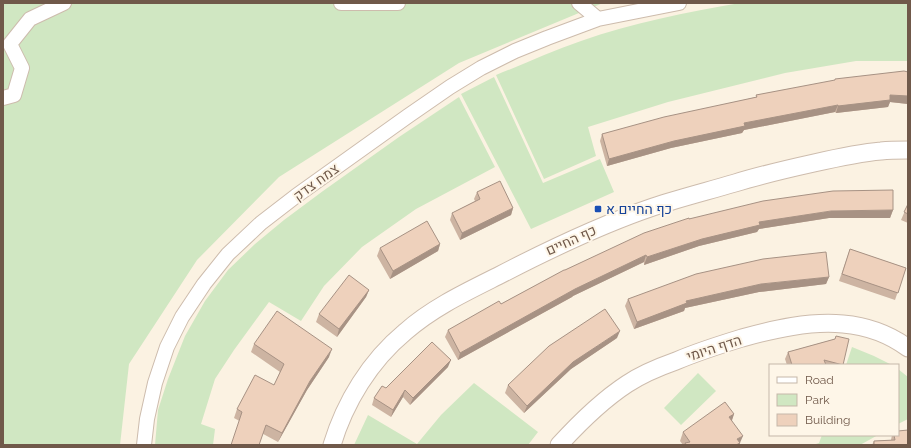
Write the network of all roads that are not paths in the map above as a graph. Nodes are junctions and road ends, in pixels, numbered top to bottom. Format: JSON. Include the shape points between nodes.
{"nodes":[{"id":1,"x":64,"y":3,"type":"edge"},
{"id":2,"x":340,"y":3,"type":"edge"},
{"id":3,"x":398,"y":3,"type":"edge"},
{"id":4,"x":579,"y":3,"type":"edge"},
{"id":5,"x":679,"y":3,"type":"edge"},
{"id":6,"x":598,"y":19,"type":"junction"},
{"id":7,"x":6,"y":44,"type":"edge"},
{"id":8,"x":3,"y":98,"type":"edge"},
{"id":9,"x":908,"y":150,"type":"edge"},
{"id":10,"x":901,"y":343,"type":"edge"},
{"id":11,"x":144,"y":445,"type":"edge"},
{"id":12,"x":332,"y":445,"type":"edge"},
{"id":13,"x":560,"y":445,"type":"edge"}],
"edges":[{"from":1,"to":7,"type":"street","via":[[30,18]]},
{"from":2,"to":3,"type":"street"},
{"from":4,"to":6,"type":"street"},
{"from":5,"to":6,"type":"street","name":"צמח צדק"},
{"from":6,"to":11,"type":"street","name":"צמח צדק","via":[[515,51],[450,87],[296,196],[228,254],[182,316],[167,347],[155,383]]},
{"from":7,"to":8,"type":"street","via":[[22,68],[14,95]]},
{"from":9,"to":12,"type":"street","name":"כף החיים","via":[[840,157],[766,174],[654,206],[527,260],[432,312],[380,354],[349,404]]},
{"from":10,"to":13,"type":"street","name":"הדף היומי","via":[[880,332],[844,324],[828,324],[771,330],[713,347],[628,383],[596,408]]}]}
